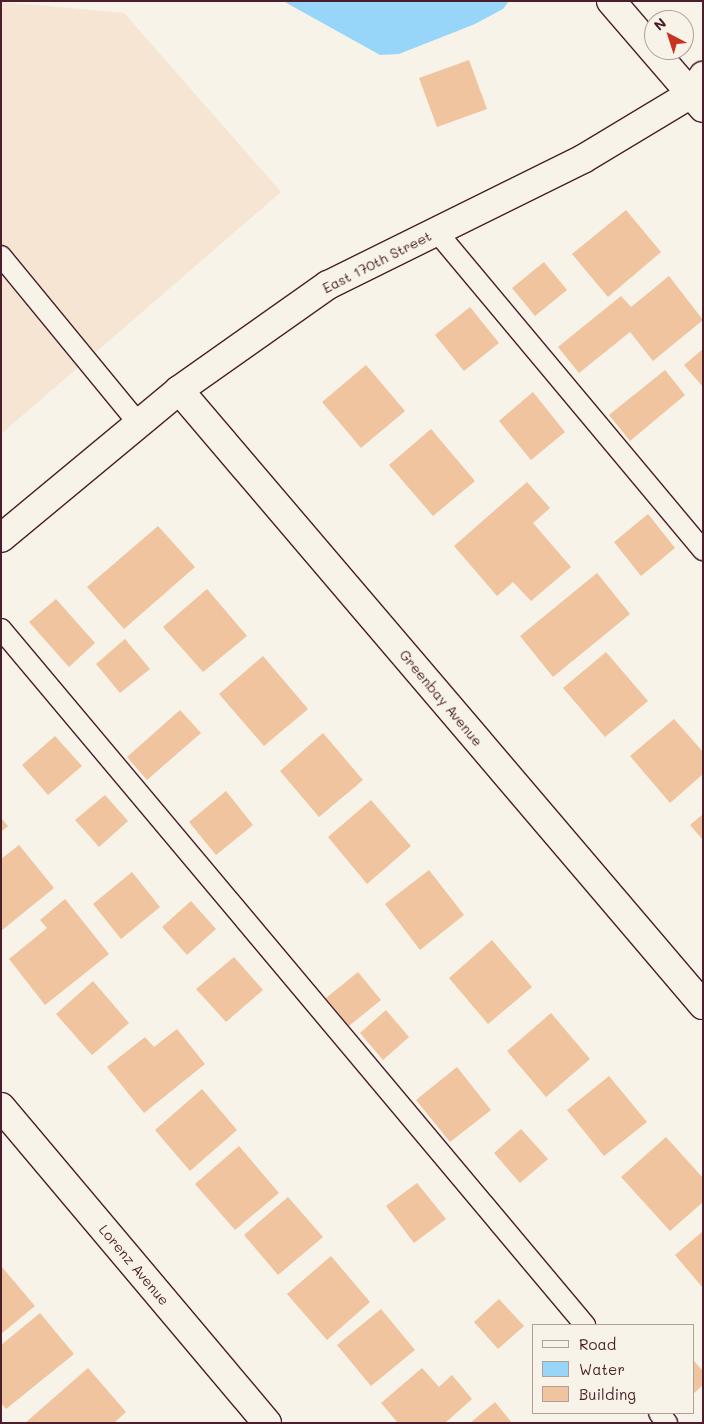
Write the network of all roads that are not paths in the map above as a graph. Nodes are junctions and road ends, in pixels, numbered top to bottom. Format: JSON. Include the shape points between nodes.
{"nodes":[{"id":1,"x":618,"y":9,"type":"edge"},
{"id":2,"x":699,"y":93,"type":"edge"},
{"id":3,"x":437,"y":232,"type":"junction"},
{"id":4,"x":1,"y":256,"type":"edge"},
{"id":5,"x":179,"y":390,"type":"junction"},
{"id":6,"x":138,"y":424,"type":"junction"},
{"id":7,"x":1,"y":538,"type":"edge"},
{"id":8,"x":703,"y":550,"type":"edge"},
{"id":9,"x":1,"y":629,"type":"edge"},
{"id":10,"x":703,"y":1005,"type":"edge"},
{"id":11,"x":1,"y":1107,"type":"edge"},
{"id":12,"x":585,"y":1324,"type":"edge"},
{"id":13,"x":267,"y":1423,"type":"edge"}],
"edges":[{"from":1,"to":2,"type":"street"},
{"from":2,"to":3,"type":"street","name":"East 170th Street","via":[[583,159]]},
{"from":3,"to":5,"type":"street","name":"East 170th Street","via":[[328,285]]},
{"from":3,"to":8,"type":"lane"},
{"from":4,"to":6,"type":"lane"},
{"from":5,"to":6,"type":"street","name":"East 170th Street"},
{"from":5,"to":10,"type":"street","name":"Greenbay Avenue"},
{"from":6,"to":7,"type":"street","name":"East 170th Street"},
{"from":9,"to":12,"type":"lane"},
{"from":11,"to":13,"type":"street","name":"Lorenz Avenue"}]}
